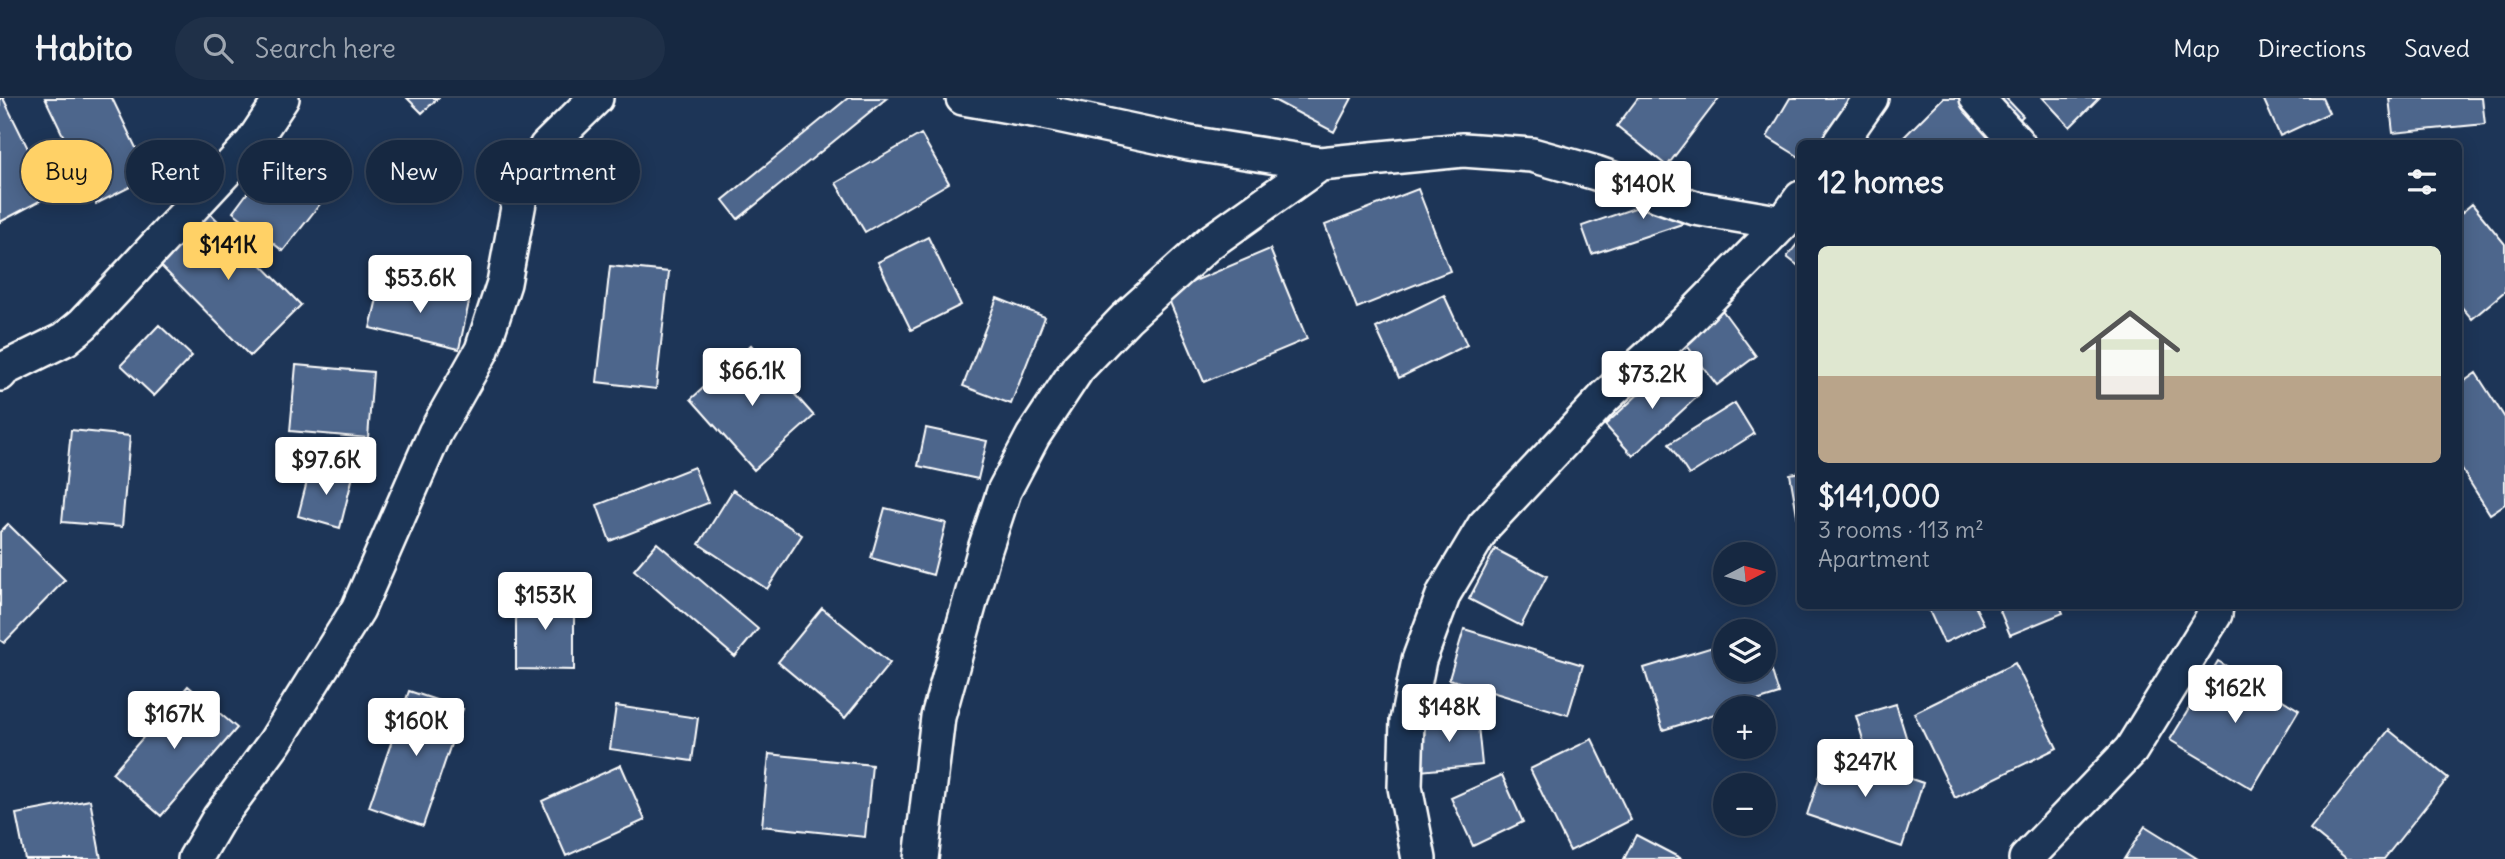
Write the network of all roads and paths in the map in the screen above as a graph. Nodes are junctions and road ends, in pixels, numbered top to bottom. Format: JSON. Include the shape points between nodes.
{"nodes":[{"id":1,"x":282,"y":98,"type":"edge"},
{"id":2,"x":596,"y":98,"type":"edge"},
{"id":3,"x":963,"y":98,"type":"edge"},
{"id":4,"x":1871,"y":98,"type":"edge"},
{"id":5,"x":1977,"y":98,"type":"edge"},
{"id":6,"x":1842,"y":140,"type":"edge"},
{"id":7,"x":2014,"y":140,"type":"edge"},
{"id":8,"x":1320,"y":163,"type":"junction"},
{"id":9,"x":1792,"y":210,"type":"edge"},
{"id":10,"x":0,"y":374,"type":"edge"},
{"id":11,"x":2216,"y":609,"type":"edge"},
{"id":12,"x":195,"y":859,"type":"edge"},
{"id":13,"x":921,"y":859,"type":"edge"},
{"id":14,"x":1419,"y":859,"type":"edge"},
{"id":15,"x":2026,"y":859,"type":"edge"}],
"edges":[{"from":1,"to":10,"type":"street","via":[[252,143],[83,324],[65,339]]},
{"from":2,"to":12,"type":"street","via":[[546,147],[520,197],[504,284],[482,350],[435,433],[358,609]]},
{"from":3,"to":8,"type":"street","via":[[1189,143]]},
{"from":4,"to":6,"type":"street"},
{"from":5,"to":7,"type":"street"},
{"from":8,"to":9,"type":"street","via":[[1463,150],[1532,155],[1695,208]]},
{"from":8,"to":13,"type":"street","via":[[1209,243],[1126,318],[1078,368],[1033,436],[1004,491],[938,717]]},
{"from":9,"to":14,"type":"street","via":[[1484,526],[1444,593],[1419,660],[1407,722],[1405,787]]},
{"from":11,"to":15,"type":"street","via":[[2132,750]]}]}
